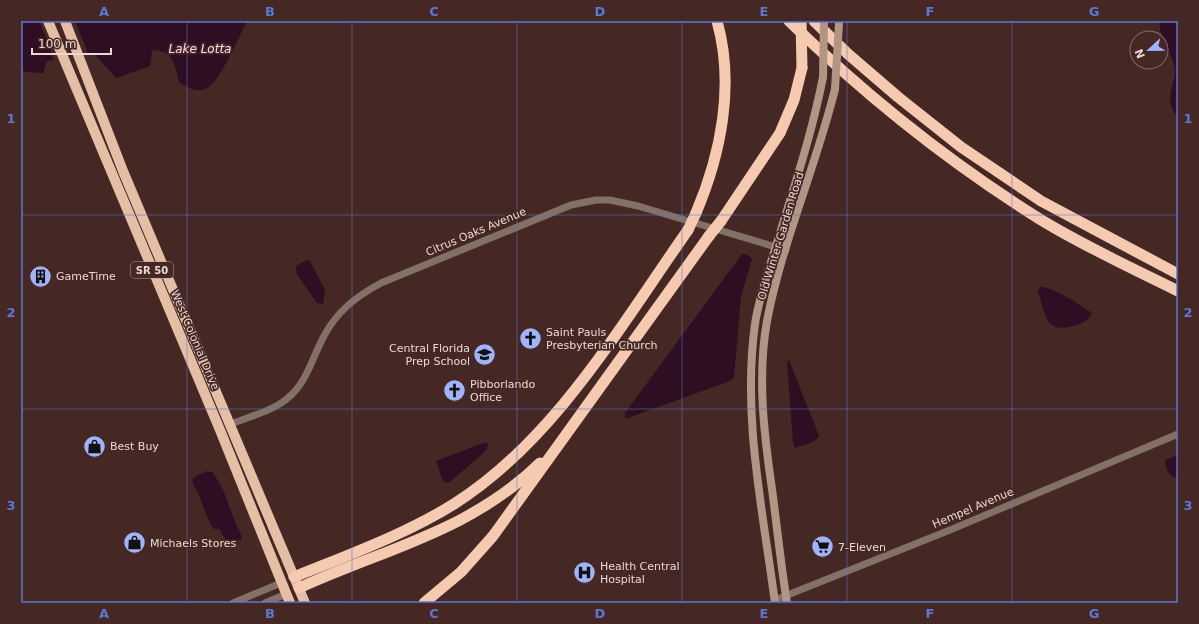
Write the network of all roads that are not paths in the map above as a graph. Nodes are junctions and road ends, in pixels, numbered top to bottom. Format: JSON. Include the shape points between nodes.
{"nodes":[{"id":1,"x":48,"y":21,"type":"edge"},
{"id":2,"x":65,"y":21,"type":"edge"},
{"id":3,"x":718,"y":21,"type":"edge"},
{"id":4,"x":789,"y":21,"type":"edge"},
{"id":5,"x":801,"y":21,"type":"edge"},
{"id":6,"x":814,"y":21,"type":"edge"},
{"id":7,"x":824,"y":21,"type":"edge"},
{"id":8,"x":839,"y":22,"type":"edge"},
{"id":9,"x":776,"y":247,"type":"junction"},
{"id":10,"x":786,"y":250,"type":"junction"},
{"id":11,"x":1178,"y":274,"type":"edge"},
{"id":12,"x":1178,"y":291,"type":"edge"},
{"id":13,"x":211,"y":410,"type":"junction"},
{"id":14,"x":231,"y":424,"type":"junction"},
{"id":15,"x":220,"y":430,"type":"junction"},
{"id":16,"x":1178,"y":434,"type":"edge"},
{"id":17,"x":240,"y":445,"type":"junction"},
{"id":18,"x":558,"y":445,"type":"junction"},
{"id":19,"x":294,"y":577,"type":"junction"},
{"id":20,"x":281,"y":583,"type":"junction"},
{"id":21,"x":299,"y":588,"type":"junction"},
{"id":22,"x":288,"y":599,"type":"edge"},
{"id":23,"x":786,"y":600,"type":"edge"},
{"id":24,"x":775,"y":601,"type":"edge"},
{"id":25,"x":233,"y":603,"type":"edge"},
{"id":26,"x":265,"y":603,"type":"edge"},
{"id":27,"x":305,"y":603,"type":"edge"},
{"id":28,"x":424,"y":603,"type":"edge"}],
"edges":[{"from":1,"to":13,"type":"highway","name":"West Colonial Drive","number":"SR 50"},
{"from":2,"to":14,"type":"highway","name":"West Colonial Drive","number":"SR 50","via":[[123,171]]},
{"from":3,"to":19,"type":"highway","bridge":true,"via":[[725,93],[722,127],[714,165],[688,230],[586,375],[509,462],[454,504],[389,538]]},
{"from":4,"to":12,"type":"highway","via":[[863,88],[923,137],[978,177],[1039,218]]},
{"from":5,"to":18,"type":"highway","bridge":true,"via":[[802,68],[794,100],[780,133],[721,221]]},
{"from":6,"to":11,"type":"highway","via":[[865,69],[962,147],[1041,201]]},
{"from":7,"to":9,"type":"main road","name":"Old Winter Garden Road","bridge":true,"via":[[823,77],[817,109]]},
{"from":8,"to":10,"type":"main road","name":"Old Winter Garden Road","bridge":true,"via":[[835,89],[825,132]]},
{"from":9,"to":10,"type":"street","name":"Citrus Oaks Avenue"},
{"from":9,"to":14,"type":"street","name":"Citrus Oaks Avenue","via":[[610,200],[571,205],[381,283],[361,294],[334,320],[308,370],[290,397]]},
{"from":9,"to":24,"type":"main road","name":"Old Winter Garden Road","via":[[756,322],[751,359],[750,400]]},
{"from":10,"to":23,"type":"main road","name":"Old Winter Garden Road","via":[[767,322],[762,399]]},
{"from":13,"to":14,"type":"highway","via":[[220,419]]},
{"from":13,"to":15,"type":"highway","name":"West Colonial Drive","number":"SR 50"},
{"from":14,"to":17,"type":"highway","name":"West Colonial Drive","number":"SR 50"},
{"from":15,"to":17,"type":"highway"},
{"from":15,"to":20,"type":"highway","name":"West Colonial Drive","number":"SR 50"},
{"from":16,"to":23,"type":"street","name":"Hempel Avenue"},
{"from":17,"to":19,"type":"highway","name":"West Colonial Drive","number":"SR 50"},
{"from":18,"to":21,"type":"highway","via":[[516,485],[474,514],[437,532]]},
{"from":18,"to":28,"type":"highway","via":[[481,550],[452,581]]},
{"from":19,"to":20,"type":"highway"},
{"from":19,"to":21,"type":"highway","name":"West Colonial Drive","number":"SR 50"},
{"from":20,"to":22,"type":"highway","name":"West Colonial Drive","number":"SR 50"},
{"from":20,"to":25,"type":"street"},
{"from":21,"to":22,"type":"highway"},
{"from":21,"to":27,"type":"highway","name":"West Colonial Drive","number":"SR 50"},
{"from":22,"to":26,"type":"street"},
{"from":23,"to":24,"type":"street","name":"Hempel Avenue"}]}
